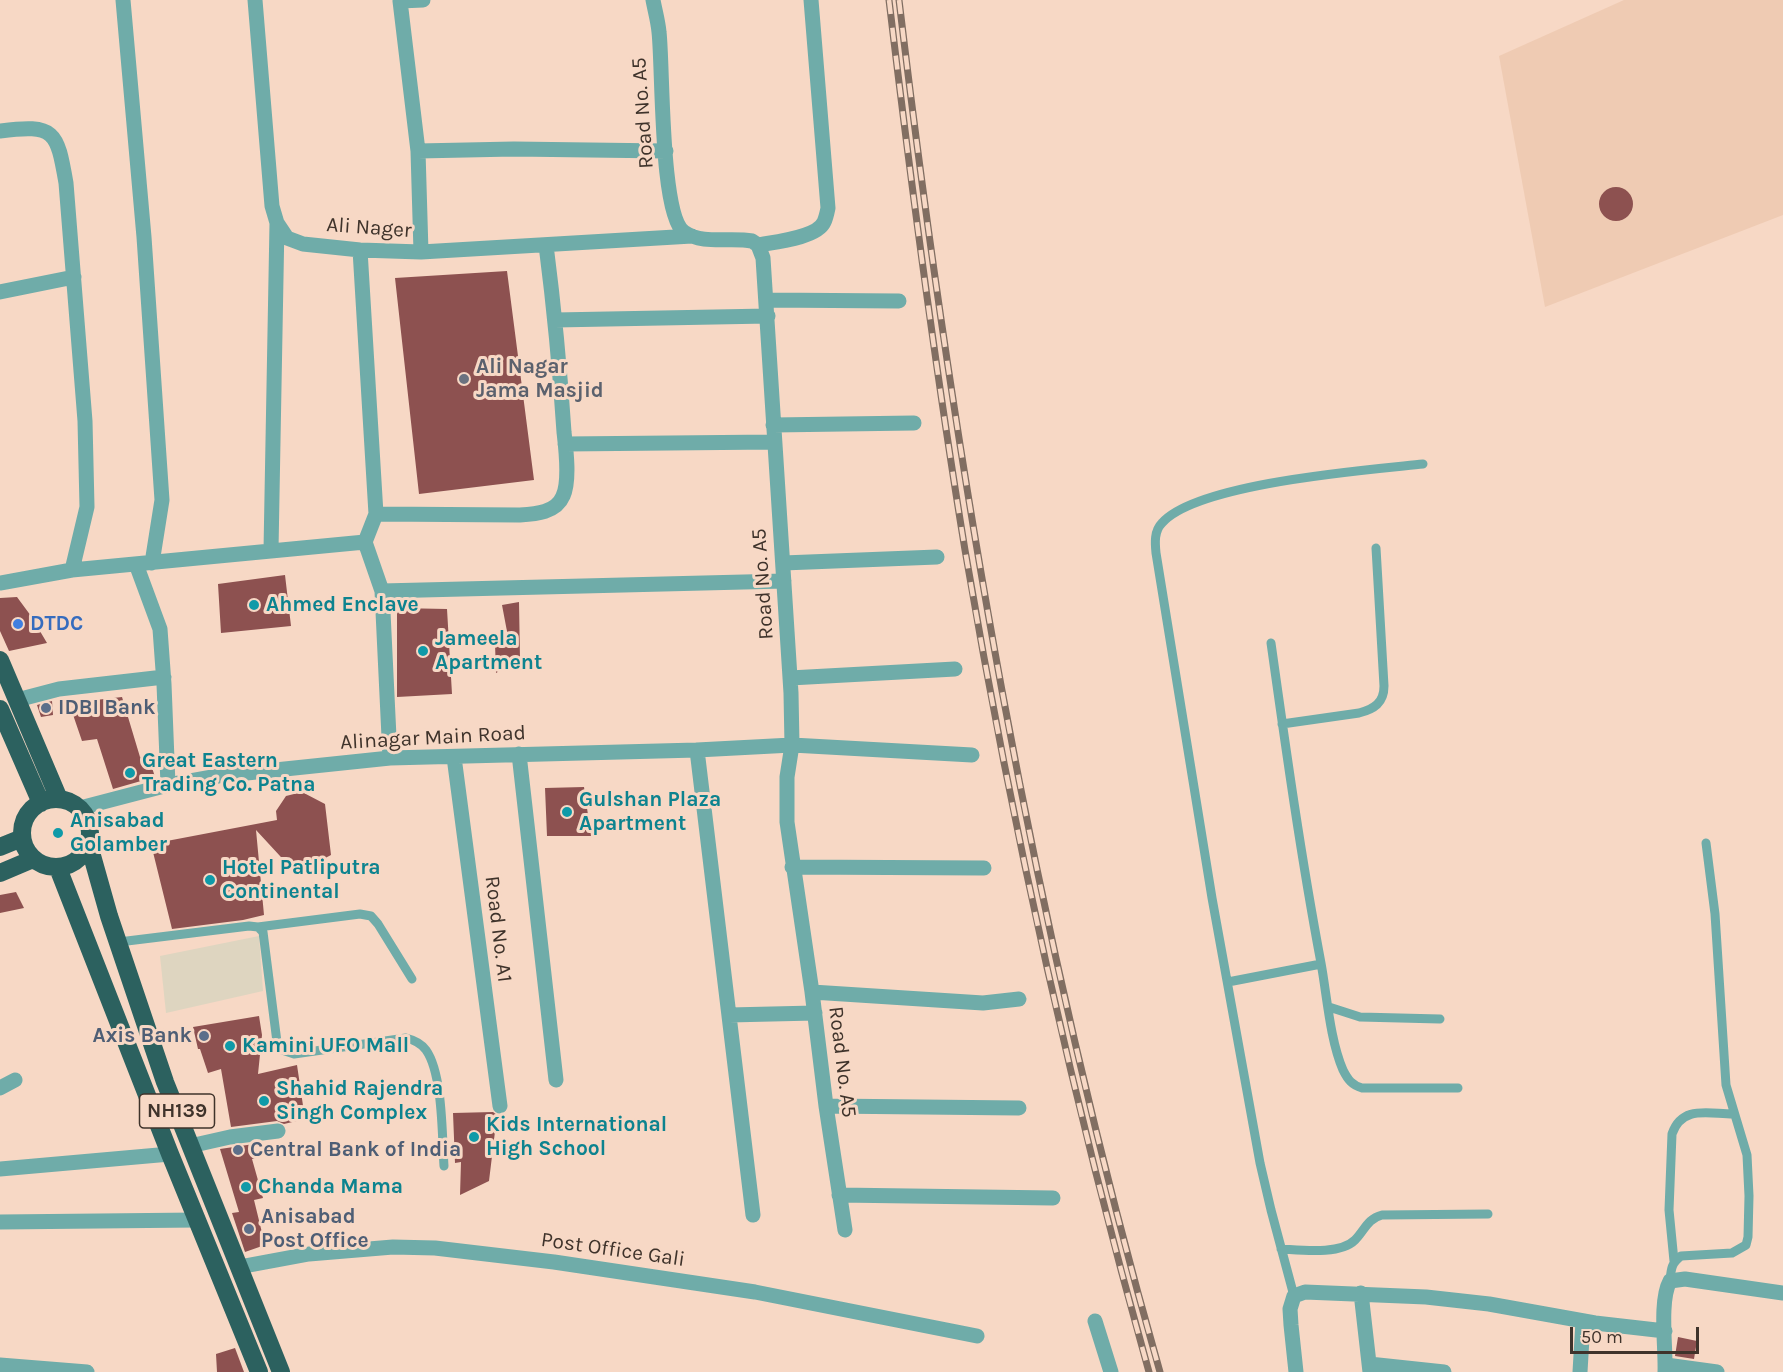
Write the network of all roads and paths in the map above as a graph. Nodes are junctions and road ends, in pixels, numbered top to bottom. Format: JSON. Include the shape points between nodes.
{"nodes":[{"id":1,"x":123,"y":0,"type":"edge"},
{"id":2,"x":255,"y":0,"type":"edge"},
{"id":3,"x":400,"y":0,"type":"edge"},
{"id":4,"x":423,"y":0,"type":"edge"},
{"id":5,"x":653,"y":0,"type":"edge"},
{"id":6,"x":811,"y":0,"type":"edge"},
{"id":7,"x":0,"y":131,"type":"edge"},
{"id":8,"x":418,"y":151,"type":"junction"},
{"id":9,"x":666,"y":151,"type":"junction"},
{"id":10,"x":277,"y":223,"type":"junction"},
{"id":11,"x":692,"y":236,"type":"junction"},
{"id":12,"x":546,"y":245,"type":"junction"},
{"id":13,"x":758,"y":245,"type":"junction"},
{"id":14,"x":360,"y":250,"type":"junction"},
{"id":15,"x":421,"y":252,"type":"junction"},
{"id":16,"x":74,"y":277,"type":"junction"},
{"id":17,"x":0,"y":292,"type":"edge"},
{"id":18,"x":899,"y":301,"type":"dead end"},
{"id":19,"x":767,"y":308,"type":"junction"},
{"id":20,"x":555,"y":320,"type":"junction"},
{"id":21,"x":914,"y":423,"type":"dead end"},
{"id":22,"x":773,"y":425,"type":"junction"},
{"id":23,"x":774,"y":442,"type":"junction"},
{"id":24,"x":565,"y":444,"type":"junction"},
{"id":25,"x":1423,"y":464,"type":"dead end"},
{"id":26,"x":376,"y":514,"type":"junction"},
{"id":27,"x":365,"y":542,"type":"junction"},
{"id":28,"x":1376,"y":548,"type":"dead end"},
{"id":29,"x":271,"y":550,"type":"junction"},
{"id":30,"x":937,"y":556,"type":"dead end"},
{"id":31,"x":152,"y":563,"type":"junction"},
{"id":32,"x":783,"y":563,"type":"junction"},
{"id":33,"x":136,"y":564,"type":"junction"},
{"id":34,"x":72,"y":570,"type":"junction"},
{"id":35,"x":784,"y":581,"type":"junction"},
{"id":36,"x":0,"y":583,"type":"edge"},
{"id":37,"x":382,"y":591,"type":"junction"},
{"id":38,"x":1271,"y":643,"type":"dead end"},
{"id":39,"x":0,"y":660,"type":"edge"},
{"id":40,"x":956,"y":669,"type":"dead end"},
{"id":41,"x":164,"y":676,"type":"junction"},
{"id":42,"x":790,"y":678,"type":"junction"},
{"id":43,"x":17,"y":700,"type":"junction"},
{"id":44,"x":0,"y":709,"type":"edge"},
{"id":45,"x":1282,"y":724,"type":"junction"},
{"id":46,"x":792,"y":745,"type":"junction"},
{"id":47,"x":697,"y":750,"type":"junction"},
{"id":48,"x":519,"y":754,"type":"junction"},
{"id":49,"x":972,"y":755,"type":"dead end"},
{"id":50,"x":454,"y":757,"type":"junction"},
{"id":51,"x":390,"y":758,"type":"junction"},
{"id":52,"x":168,"y":785,"type":"junction"},
{"id":53,"x":59,"y":799,"type":"junction"},
{"id":54,"x":41,"y":803,"type":"junction"},
{"id":55,"x":80,"y":808,"type":"junction"},
{"id":56,"x":22,"y":838,"type":"junction"},
{"id":57,"x":1706,"y":843,"type":"dead end"},
{"id":58,"x":89,"y":845,"type":"junction"},
{"id":59,"x":0,"y":847,"type":"edge"},
{"id":60,"x":33,"y":859,"type":"junction"},
{"id":61,"x":792,"y":867,"type":"junction"},
{"id":62,"x":58,"y":868,"type":"junction"},
{"id":63,"x":984,"y":868,"type":"dead end"},
{"id":64,"x":0,"y":873,"type":"edge"},
{"id":65,"x":258,"y":927,"type":"junction"},
{"id":66,"x":119,"y":942,"type":"junction"},
{"id":67,"x":1321,"y":964,"type":"junction"},
{"id":68,"x":412,"y":979,"type":"dead end"},
{"id":69,"x":1228,"y":982,"type":"junction"},
{"id":70,"x":812,"y":992,"type":"junction"},
{"id":71,"x":1019,"y":999,"type":"dead end"},
{"id":72,"x":1329,"y":1007,"type":"junction"},
{"id":73,"x":815,"y":1013,"type":"junction"},
{"id":74,"x":729,"y":1015,"type":"junction"},
{"id":75,"x":1440,"y":1019,"type":"dead end"},
{"id":76,"x":15,"y":1080,"type":"dead end"},
{"id":77,"x":556,"y":1080,"type":"dead end"},
{"id":78,"x":0,"y":1088,"type":"edge"},
{"id":79,"x":1458,"y":1088,"type":"dead end"},
{"id":80,"x":500,"y":1106,"type":"dead end"},
{"id":81,"x":826,"y":1106,"type":"junction"},
{"id":82,"x":1019,"y":1108,"type":"dead end"},
{"id":83,"x":1733,"y":1114,"type":"junction"},
{"id":84,"x":278,"y":1131,"type":"dead end"},
{"id":85,"x":190,"y":1146,"type":"junction"},
{"id":86,"x":170,"y":1154,"type":"junction"},
{"id":87,"x":444,"y":1166,"type":"dead end"},
{"id":88,"x":0,"y":1169,"type":"edge"},
{"id":89,"x":839,"y":1195,"type":"junction"},
{"id":90,"x":1053,"y":1198,"type":"dead end"},
{"id":91,"x":1488,"y":1214,"type":"dead end"},
{"id":92,"x":753,"y":1215,"type":"dead end"},
{"id":93,"x":197,"y":1220,"type":"junction"},
{"id":94,"x":0,"y":1222,"type":"edge"},
{"id":95,"x":845,"y":1230,"type":"dead end"},
{"id":96,"x":1281,"y":1249,"type":"junction"},
{"id":97,"x":1674,"y":1261,"type":"junction"},
{"id":98,"x":239,"y":1267,"type":"junction"},
{"id":99,"x":1670,"y":1281,"type":"junction"},
{"id":100,"x":1361,"y":1293,"type":"junction"},
{"id":101,"x":1783,"y":1293,"type":"edge"},
{"id":102,"x":1294,"y":1296,"type":"junction"},
{"id":103,"x":1095,"y":1321,"type":"dead end"},
{"id":104,"x":1583,"y":1321,"type":"junction"},
{"id":105,"x":1665,"y":1330,"type":"junction"},
{"id":106,"x":977,"y":1336,"type":"dead end"},
{"id":107,"x":0,"y":1365,"type":"edge"},
{"id":108,"x":1370,"y":1368,"type":"edge"},
{"id":109,"x":1665,"y":1369,"type":"edge"},
{"id":110,"x":87,"y":1372,"type":"edge"},
{"id":111,"x":259,"y":1372,"type":"edge"},
{"id":112,"x":281,"y":1372,"type":"edge"},
{"id":113,"x":1111,"y":1372,"type":"edge"},
{"id":114,"x":1296,"y":1372,"type":"edge"},
{"id":115,"x":1436,"y":1372,"type":"edge"},
{"id":116,"x":1580,"y":1372,"type":"edge"},
{"id":117,"x":1717,"y":1372,"type":"edge"}],
"edges":[{"from":1,"to":31,"type":"street","via":[[162,500]]},
{"from":2,"to":10,"type":"street","via":[[272,207]]},
{"from":3,"to":4,"type":"street"},
{"from":3,"to":8,"type":"street"},
{"from":5,"to":9,"type":"street","name":"Road No. A5","via":[[659,32]]},
{"from":6,"to":13,"type":"street","via":[[828,208],[824,224],[814,231]]},
{"from":7,"to":16,"type":"street","via":[[38,129],[51,134],[59,147]]},
{"from":8,"to":9,"type":"street"},
{"from":8,"to":15,"type":"street"},
{"from":9,"to":11,"type":"street","name":"Road No. A5","via":[[671,207],[676,223]]},
{"from":10,"to":14,"type":"street","name":"Ali Nager","via":[[287,238],[303,244]]},
{"from":10,"to":29,"type":"street"},
{"from":11,"to":12,"type":"street","name":"Ali Nager"},
{"from":11,"to":13,"type":"street"},
{"from":12,"to":15,"type":"street","name":"Ali Nager"},
{"from":12,"to":20,"type":"street"},
{"from":13,"to":19,"type":"street","name":"Road No. A5","via":[[763,258]]},
{"from":14,"to":15,"type":"street","name":"Ali Nager"},
{"from":14,"to":26,"type":"street"},
{"from":16,"to":17,"type":"street"},
{"from":16,"to":34,"type":"street","via":[[87,507]]},
{"from":18,"to":19,"type":"street"},
{"from":19,"to":20,"type":"street"},
{"from":19,"to":22,"type":"street","name":"Road No. A5"},
{"from":20,"to":24,"type":"street"},
{"from":21,"to":22,"type":"street"},
{"from":22,"to":23,"type":"street","name":"Road No. A5"},
{"from":23,"to":24,"type":"street"},
{"from":23,"to":32,"type":"street","name":"Road No. A5"},
{"from":24,"to":26,"type":"street","via":[[563,496],[555,507],[540,513]]},
{"from":25,"to":69,"type":"lane","via":[[1233,492],[1180,510],[1167,517],[1156,532],[1156,553]]},
{"from":26,"to":27,"type":"street"},
{"from":27,"to":29,"type":"street"},
{"from":27,"to":37,"type":"street"},
{"from":28,"to":45,"type":"lane","via":[[1384,686],[1381,702],[1368,711]]},
{"from":29,"to":31,"type":"street"},
{"from":30,"to":32,"type":"street"},
{"from":31,"to":33,"type":"street"},
{"from":32,"to":35,"type":"street","name":"Road No. A5"},
{"from":33,"to":34,"type":"street"},
{"from":33,"to":41,"type":"street","via":[[160,629]]},
{"from":34,"to":36,"type":"street"},
{"from":35,"to":37,"type":"street"},
{"from":35,"to":42,"type":"street","name":"Road No. A5"},
{"from":37,"to":51,"type":"street"},
{"from":38,"to":45,"type":"lane"},
{"from":39,"to":43,"type":"highway"},
{"from":40,"to":42,"type":"street"},
{"from":41,"to":43,"type":"street","via":[[59,688]]},
{"from":41,"to":52,"type":"street"},
{"from":42,"to":46,"type":"street","name":"Road No. A5"},
{"from":43,"to":53,"type":"highway"},
{"from":44,"to":54,"type":"highway"},
{"from":45,"to":67,"type":"lane"},
{"from":46,"to":47,"type":"street","name":"Alinagar Main Road"},
{"from":46,"to":49,"type":"street","name":"Alinagar Main Road"},
{"from":46,"to":61,"type":"street","name":"Road No. A5","via":[[786,799]]},
{"from":47,"to":48,"type":"street","name":"Alinagar Main Road"},
{"from":47,"to":74,"type":"street"},
{"from":48,"to":50,"type":"street","name":"Alinagar Main Road"},
{"from":48,"to":77,"type":"street"},
{"from":50,"to":51,"type":"street","name":"Alinagar Main Road"},
{"from":50,"to":80,"type":"street","name":"Road No. A1"},
{"from":51,"to":52,"type":"street","name":"Alinagar Main Road"},
{"from":52,"to":55,"type":"street","name":"Alinagar Main Road"},
{"from":53,"to":54,"type":"highway"},
{"from":53,"to":55,"type":"highway"},
{"from":54,"to":56,"type":"highway","via":[[28,814]]},
{"from":55,"to":58,"type":"highway","number":"NH139","via":[[88,819]]},
{"from":56,"to":59,"type":"highway"},
{"from":56,"to":60,"type":"highway"},
{"from":57,"to":83,"type":"lane","via":[[1715,914],[1726,1085]]},
{"from":58,"to":62,"type":"highway","via":[[82,857]]},
{"from":58,"to":66,"type":"highway","number":"NH139"},
{"from":60,"to":62,"type":"highway"},
{"from":60,"to":64,"type":"highway"},
{"from":61,"to":63,"type":"street"},
{"from":61,"to":70,"type":"street","name":"Road No. A5"},
{"from":62,"to":86,"type":"highway","number":"NH139"},
{"from":65,"to":66,"type":"lane"},
{"from":65,"to":68,"type":"lane","via":[[360,914],[371,916]]},
{"from":65,"to":87,"type":"lane","via":[[264,932],[277,1042],[282,1050],[294,1054],[406,1038],[426,1050],[435,1071]]},
{"from":66,"to":85,"type":"highway","number":"NH139"},
{"from":67,"to":69,"type":"lane"},
{"from":67,"to":72,"type":"lane"},
{"from":69,"to":96,"type":"lane","via":[[1260,1163]]},
{"from":70,"to":71,"type":"street","via":[[983,1003]]},
{"from":70,"to":73,"type":"street","name":"Road No. A5"},
{"from":72,"to":75,"type":"lane","via":[[1360,1017]]},
{"from":72,"to":79,"type":"lane","via":[[1338,1056],[1355,1086]]},
{"from":73,"to":74,"type":"street"},
{"from":73,"to":81,"type":"street","name":"Road No. A5"},
{"from":74,"to":92,"type":"street"},
{"from":76,"to":78,"type":"street"},
{"from":81,"to":82,"type":"street"},
{"from":81,"to":89,"type":"street","name":"Road No. A5"},
{"from":83,"to":97,"type":"lane","via":[[1689,1114],[1676,1124],[1672,1134],[1669,1210]]},
{"from":83,"to":97,"type":"lane","via":[[1747,1155],[1746,1245],[1732,1253],[1681,1256]]},
{"from":84,"to":85,"type":"street"},
{"from":85,"to":98,"type":"highway","number":"NH139"},
{"from":86,"to":88,"type":"street"},
{"from":86,"to":93,"type":"highway","number":"NH139"},
{"from":89,"to":90,"type":"street"},
{"from":89,"to":95,"type":"street","name":"Road No. A5"},
{"from":91,"to":96,"type":"lane","via":[[1382,1215],[1367,1223],[1347,1246]]},
{"from":93,"to":94,"type":"street"},
{"from":93,"to":111,"type":"highway","number":"NH139"},
{"from":96,"to":102,"type":"lane"},
{"from":97,"to":99,"type":"lane"},
{"from":98,"to":106,"type":"street","name":"Post Office Gali","via":[[339,1251],[445,1248],[732,1288]]},
{"from":98,"to":112,"type":"highway","number":"NH139"},
{"from":99,"to":101,"type":"street","via":[[1684,1279]]},
{"from":99,"to":105,"type":"street","via":[[1664,1302]]},
{"from":100,"to":102,"type":"street","via":[[1305,1292]]},
{"from":100,"to":104,"type":"street","via":[[1489,1304]]},
{"from":100,"to":108,"type":"street"},
{"from":102,"to":114,"type":"street","via":[[1290,1309]]},
{"from":103,"to":113,"type":"street"},
{"from":104,"to":105,"type":"street"},
{"from":104,"to":116,"type":"street"},
{"from":105,"to":109,"type":"street"},
{"from":107,"to":110,"type":"street"},
{"from":108,"to":115,"type":"street"},
{"from":109,"to":117,"type":"street"}]}
